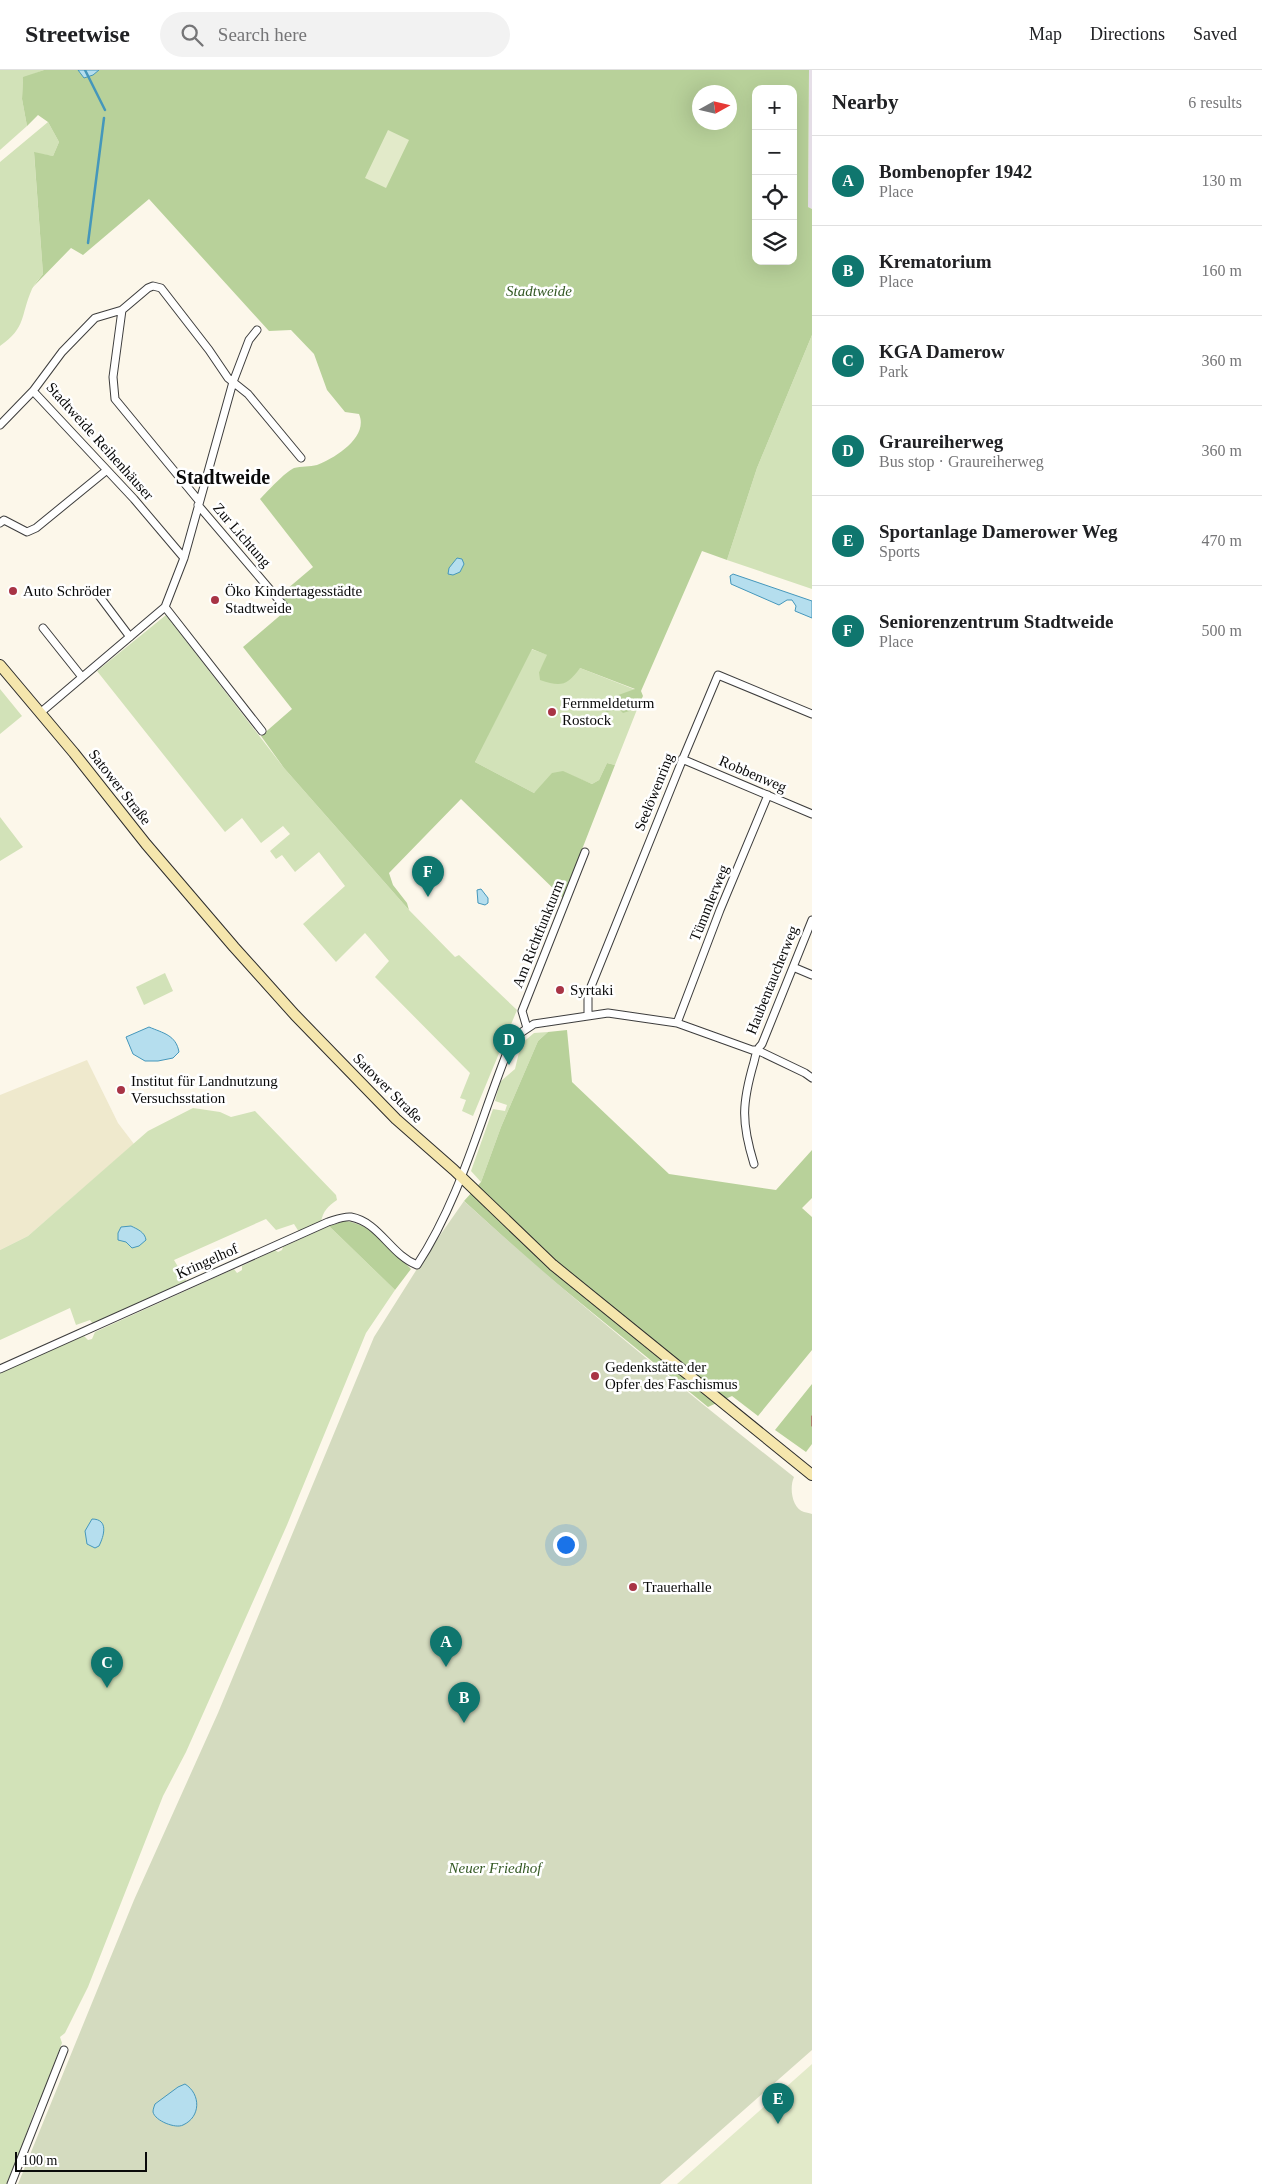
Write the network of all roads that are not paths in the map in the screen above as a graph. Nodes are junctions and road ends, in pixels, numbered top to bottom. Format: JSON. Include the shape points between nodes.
{"nodes":[{"id":1,"x":122,"y":310,"type":"junction"},
{"id":2,"x":257,"y":330,"type":"dead end"},
{"id":3,"x":233,"y":382,"type":"junction"},
{"id":4,"x":33,"y":391,"type":"junction"},
{"id":5,"x":0,"y":425,"type":"edge"},
{"id":6,"x":301,"y":458,"type":"dead end"},
{"id":7,"x":107,"y":470,"type":"junction"},
{"id":8,"x":198,"y":503,"type":"junction"},
{"id":9,"x":1,"y":519,"type":"edge"},
{"id":10,"x":184,"y":558,"type":"junction"},
{"id":11,"x":97,"y":593,"type":"dead end"},
{"id":12,"x":284,"y":606,"type":"dead end"},
{"id":13,"x":165,"y":607,"type":"junction"},
{"id":14,"x":43,"y":628,"type":"dead end"},
{"id":15,"x":130,"y":637,"type":"junction"},
{"id":16,"x":0,"y":665,"type":"edge"},
{"id":17,"x":82,"y":677,"type":"junction"},
{"id":18,"x":40,"y":713,"type":"junction"},
{"id":19,"x":812,"y":714,"type":"edge"},
{"id":20,"x":262,"y":730,"type":"dead end"},
{"id":21,"x":682,"y":759,"type":"junction"},
{"id":22,"x":768,"y":795,"type":"junction"},
{"id":23,"x":812,"y":814,"type":"edge"},
{"id":24,"x":585,"y":852,"type":"dead end"},
{"id":25,"x":812,"y":920,"type":"edge"},
{"id":26,"x":793,"y":967,"type":"junction"},
{"id":27,"x":812,"y":975,"type":"edge"},
{"id":28,"x":588,"y":1015,"type":"junction"},
{"id":29,"x":677,"y":1023,"type":"junction"},
{"id":30,"x":527,"y":1028,"type":"junction"},
{"id":31,"x":757,"y":1050,"type":"junction"},
{"id":32,"x":812,"y":1078,"type":"edge"},
{"id":33,"x":754,"y":1164,"type":"dead end"},
{"id":34,"x":462,"y":1177,"type":"junction"},
{"id":35,"x":0,"y":1369,"type":"edge"},
{"id":36,"x":812,"y":1475,"type":"edge"},
{"id":37,"x":64,"y":2050,"type":"dead end"},
{"id":38,"x":11,"y":2184,"type":"edge"}],
"edges":[{"from":1,"to":3,"type":"street","name":"Stadtweide Reihenhäuser","via":[[148,288],[161,288]]},
{"from":1,"to":4,"type":"street","name":"Stadtweide Reihenhäuser","via":[[95,318],[62,352]]},
{"from":1,"to":8,"type":"street","via":[[113,377],[115,400]]},
{"from":2,"to":3,"type":"street"},
{"from":3,"to":6,"type":"street","name":"Stadtweide Reihenhäuser","via":[[248,394]]},
{"from":3,"to":8,"type":"street"},
{"from":4,"to":5,"type":"street"},
{"from":4,"to":7,"type":"street","name":"Stadtweide Reihenhäuser"},
{"from":7,"to":9,"type":"street","via":[[36,528],[27,532]]},
{"from":7,"to":10,"type":"street","name":"Stadtweide Reihenhäuser"},
{"from":8,"to":10,"type":"street"},
{"from":8,"to":12,"type":"street","name":"Zur Lichtung"},
{"from":10,"to":13,"type":"street"},
{"from":11,"to":15,"type":"street"},
{"from":13,"to":15,"type":"street"},
{"from":13,"to":20,"type":"street"},
{"from":14,"to":17,"type":"street"},
{"from":15,"to":17,"type":"street"},
{"from":16,"to":18,"type":"main road","name":"Satower Straße"},
{"from":17,"to":18,"type":"street"},
{"from":18,"to":34,"type":"main road","name":"Satower Straße","via":[[146,844],[270,988],[396,1119]]},
{"from":19,"to":21,"type":"street","name":"Seelöwenring","via":[[718,675]]},
{"from":21,"to":22,"type":"street","name":"Robbenweg"},
{"from":21,"to":28,"type":"street","name":"Seelöwenring","via":[[588,994]]},
{"from":22,"to":23,"type":"street","name":"Robbenweg"},
{"from":22,"to":29,"type":"street","name":"Tümmlerweg"},
{"from":24,"to":30,"type":"street","name":"Am Richtfunkturm","via":[[522,1011]]},
{"from":25,"to":26,"type":"street","name":"Haubentaucherweg"},
{"from":26,"to":27,"type":"street"},
{"from":26,"to":31,"type":"street","name":"Haubentaucherweg"},
{"from":28,"to":29,"type":"street","via":[[621,1013]]},
{"from":28,"to":30,"type":"street","via":[[542,1022]]},
{"from":29,"to":31,"type":"street"},
{"from":30,"to":34,"type":"street","via":[[510,1045]]},
{"from":31,"to":32,"type":"street"},
{"from":31,"to":33,"type":"street","name":"Haubentaucherweg","via":[[748,1078],[744,1110]]},
{"from":34,"to":35,"type":"street","name":"Kringelhof","via":[[439,1229],[416,1265],[400,1256],[370,1226],[343,1217]]},
{"from":34,"to":36,"type":"main road","name":"Satower Straße","via":[[553,1265]]},
{"from":37,"to":38,"type":"street"}]}
